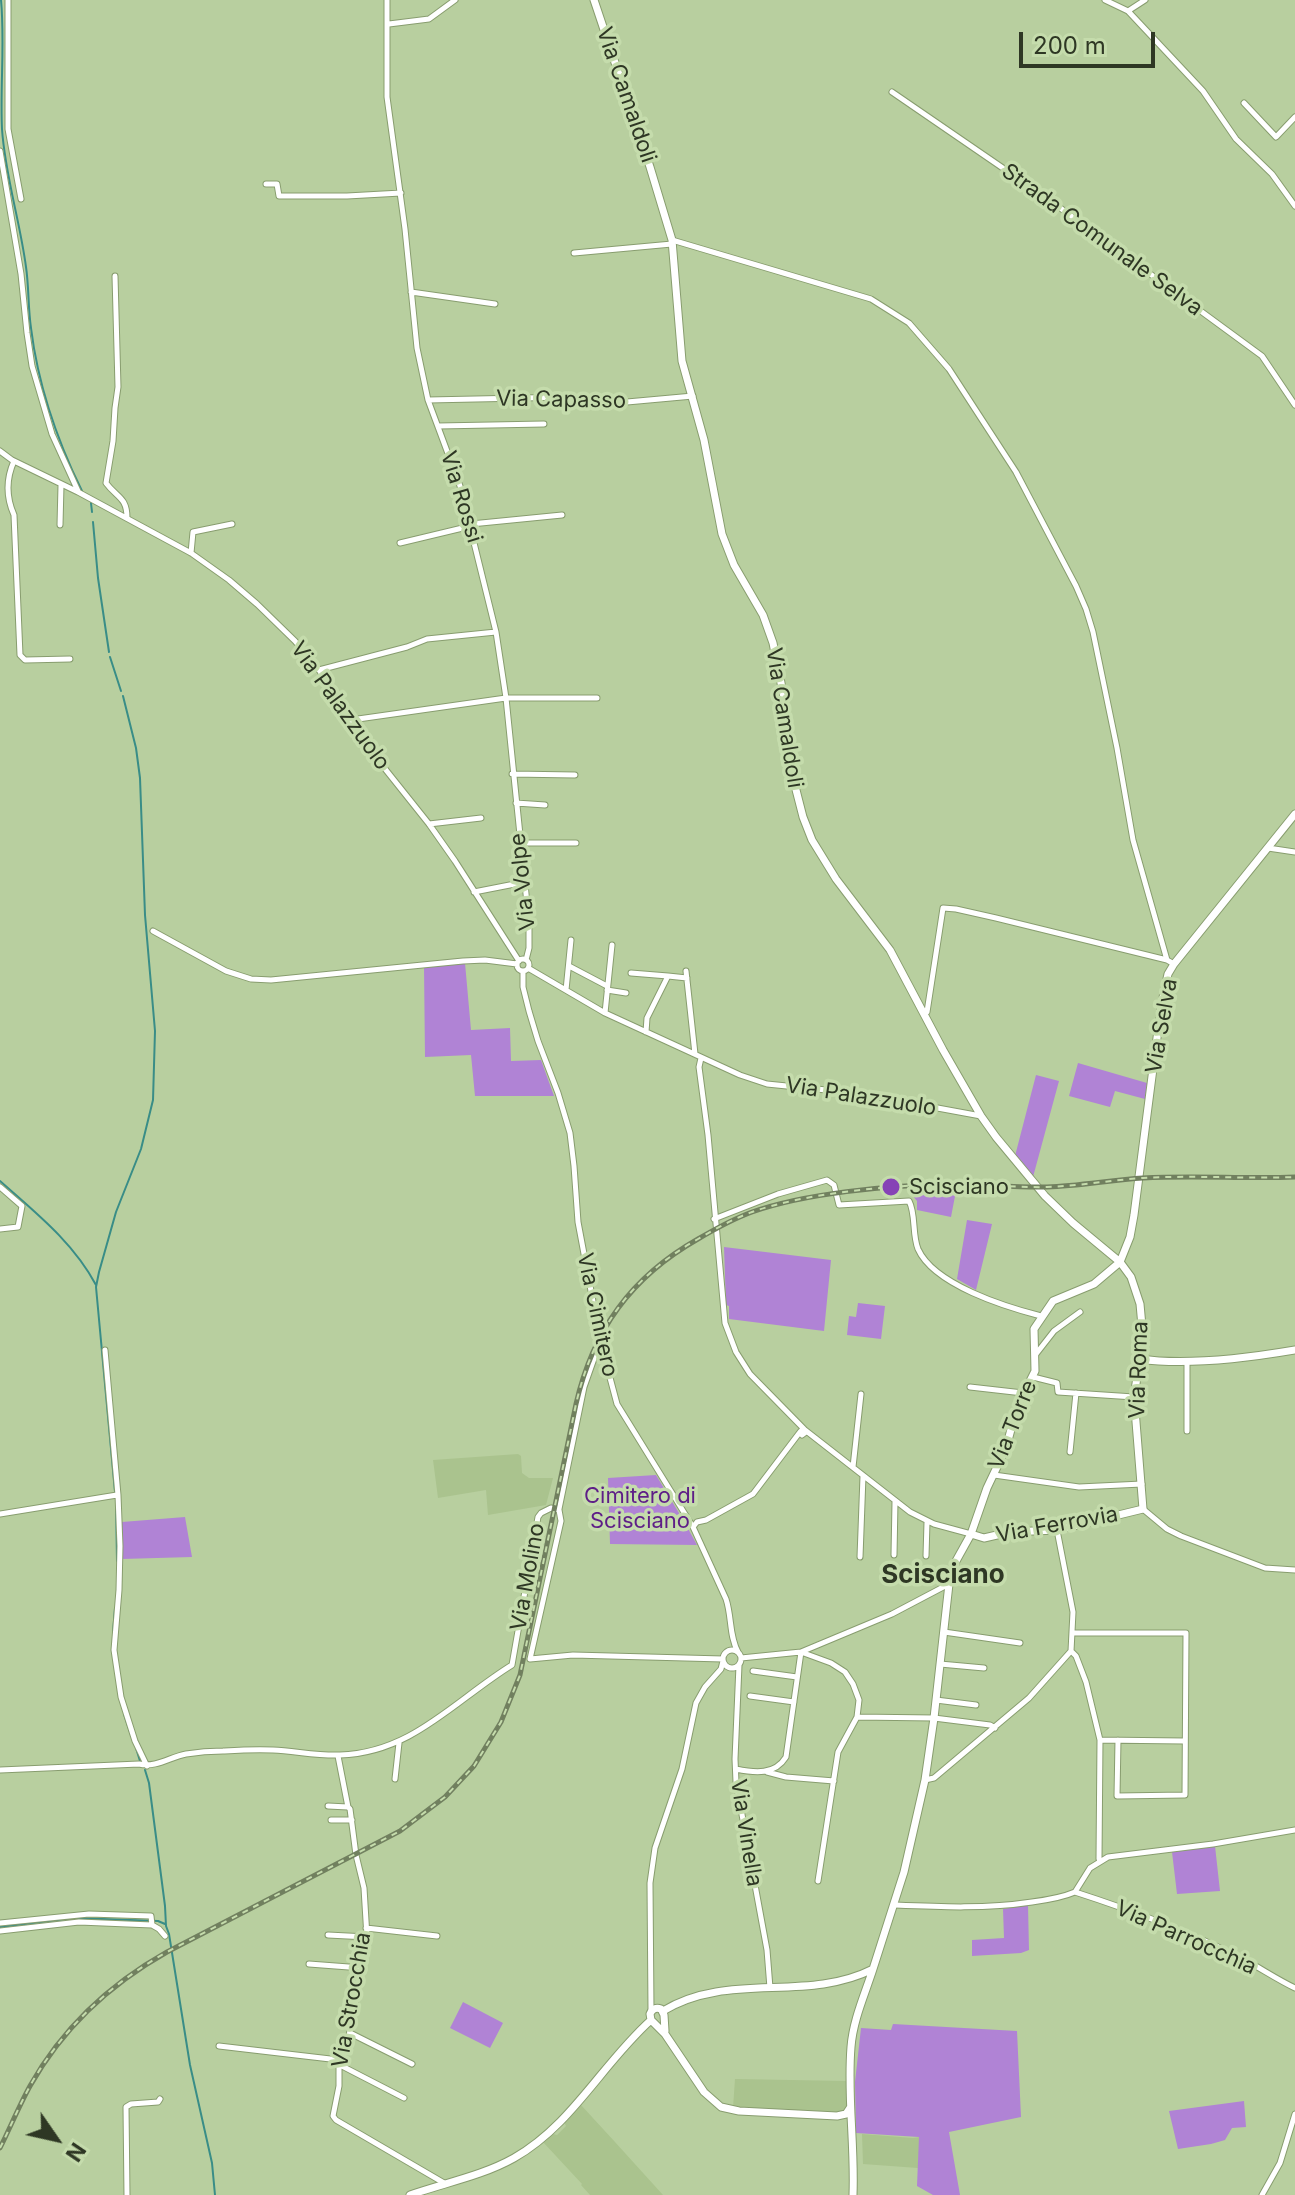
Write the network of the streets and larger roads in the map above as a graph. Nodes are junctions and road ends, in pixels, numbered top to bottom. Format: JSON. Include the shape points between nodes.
{"nodes":[{"id":1,"x":8,"y":0,"type":"edge"},
{"id":2,"x":387,"y":0,"type":"edge"},
{"id":3,"x":455,"y":0,"type":"edge"},
{"id":4,"x":594,"y":0,"type":"edge"},
{"id":5,"x":1105,"y":0,"type":"edge"},
{"id":6,"x":1145,"y":0,"type":"edge"},
{"id":7,"x":1128,"y":11,"type":"junction"},
{"id":8,"x":389,"y":24,"type":"junction"},
{"id":9,"x":892,"y":92,"type":"dead end"},
{"id":10,"x":1244,"y":103,"type":"dead end"},
{"id":11,"x":1295,"y":117,"type":"edge"},
{"id":12,"x":0,"y":151,"type":"edge"},
{"id":13,"x":266,"y":184,"type":"dead end"},
{"id":14,"x":401,"y":193,"type":"junction"},
{"id":15,"x":21,"y":199,"type":"dead end"},
{"id":16,"x":1295,"y":206,"type":"edge"},
{"id":17,"x":673,"y":242,"type":"junction"},
{"id":18,"x":574,"y":253,"type":"dead end"},
{"id":19,"x":115,"y":276,"type":"dead end"},
{"id":20,"x":411,"y":292,"type":"junction"},
{"id":21,"x":495,"y":304,"type":"dead end"},
{"id":22,"x":693,"y":396,"type":"junction"},
{"id":23,"x":428,"y":400,"type":"junction"},
{"id":24,"x":1295,"y":405,"type":"edge"},
{"id":25,"x":544,"y":424,"type":"dead end"},
{"id":26,"x":438,"y":426,"type":"junction"},
{"id":27,"x":0,"y":451,"type":"edge"},
{"id":28,"x":14,"y":461,"type":"junction"},
{"id":29,"x":61,"y":485,"type":"junction"},
{"id":30,"x":78,"y":492,"type":"junction"},
{"id":31,"x":562,"y":515,"type":"dead end"},
{"id":32,"x":127,"y":518,"type":"junction"},
{"id":33,"x":232,"y":524,"type":"dead end"},
{"id":34,"x":60,"y":525,"type":"dead end"},
{"id":35,"x":471,"y":525,"type":"junction"},
{"id":36,"x":400,"y":543,"type":"dead end"},
{"id":37,"x":191,"y":553,"type":"junction"},
{"id":38,"x":496,"y":632,"type":"junction"},
{"id":39,"x":70,"y":659,"type":"dead end"},
{"id":40,"x":319,"y":670,"type":"junction"},
{"id":41,"x":506,"y":698,"type":"junction"},
{"id":42,"x":597,"y":698,"type":"dead end"},
{"id":43,"x":350,"y":720,"type":"junction"},
{"id":44,"x":512,"y":774,"type":"junction"},
{"id":45,"x":575,"y":775,"type":"dead end"},
{"id":46,"x":516,"y":803,"type":"junction"},
{"id":47,"x":545,"y":805,"type":"dead end"},
{"id":48,"x":1295,"y":814,"type":"edge"},
{"id":49,"x":481,"y":818,"type":"dead end"},
{"id":50,"x":429,"y":824,"type":"junction"},
{"id":51,"x":520,"y":843,"type":"junction"},
{"id":52,"x":576,"y":843,"type":"dead end"},
{"id":53,"x":1268,"y":848,"type":"junction"},
{"id":54,"x":1295,"y":852,"type":"edge"},
{"id":55,"x":525,"y":882,"type":"junction"},
{"id":56,"x":474,"y":892,"type":"junction"},
{"id":57,"x":153,"y":931,"type":"dead end"},
{"id":58,"x":571,"y":940,"type":"dead end"},
{"id":59,"x":612,"y":945,"type":"dead end"},
{"id":60,"x":521,"y":962,"type":"junction"},
{"id":61,"x":1170,"y":962,"type":"junction"},
{"id":62,"x":568,"y":966,"type":"junction"},
{"id":63,"x":526,"y":969,"type":"junction"},
{"id":64,"x":631,"y":973,"type":"dead end"},
{"id":65,"x":668,"y":976,"type":"junction"},
{"id":66,"x":607,"y":988,"type":"junction"},
{"id":67,"x":566,"y":991,"type":"junction"},
{"id":68,"x":626,"y":993,"type":"dead end"},
{"id":69,"x":605,"y":1013,"type":"junction"},
{"id":70,"x":924,"y":1014,"type":"junction"},
{"id":71,"x":646,"y":1032,"type":"junction"},
{"id":72,"x":698,"y":1056,"type":"junction"},
{"id":73,"x":981,"y":1116,"type":"junction"},
{"id":74,"x":0,"y":1187,"type":"edge"},
{"id":75,"x":714,"y":1219,"type":"junction"},
{"id":76,"x":0,"y":1229,"type":"edge"},
{"id":77,"x":1120,"y":1262,"type":"junction"},
{"id":78,"x":1080,"y":1312,"type":"dead end"},
{"id":79,"x":1041,"y":1316,"type":"junction"},
{"id":80,"x":601,"y":1344,"type":"junction"},
{"id":81,"x":105,"y":1350,"type":"dead end"},
{"id":82,"x":1295,"y":1350,"type":"edge"},
{"id":83,"x":1036,"y":1354,"type":"junction"},
{"id":84,"x":1140,"y":1359,"type":"junction"},
{"id":85,"x":1187,"y":1360,"type":"junction"},
{"id":86,"x":1033,"y":1377,"type":"junction"},
{"id":87,"x":970,"y":1387,"type":"dead end"},
{"id":88,"x":1023,"y":1393,"type":"junction"},
{"id":89,"x":1076,"y":1393,"type":"junction"},
{"id":90,"x":861,"y":1394,"type":"dead end"},
{"id":91,"x":1134,"y":1397,"type":"junction"},
{"id":92,"x":1187,"y":1431,"type":"dead end"},
{"id":93,"x":802,"y":1433,"type":"junction"},
{"id":94,"x":1070,"y":1452,"type":"dead end"},
{"id":95,"x":853,"y":1467,"type":"junction"},
{"id":96,"x":863,"y":1475,"type":"junction"},
{"id":97,"x":994,"y":1475,"type":"junction"},
{"id":98,"x":1142,"y":1484,"type":"junction"},
{"id":99,"x":118,"y":1495,"type":"junction"},
{"id":100,"x":895,"y":1501,"type":"junction"},
{"id":101,"x":1143,"y":1509,"type":"junction"},
{"id":102,"x":559,"y":1510,"type":"junction"},
{"id":103,"x":0,"y":1514,"type":"edge"},
{"id":104,"x":685,"y":1515,"type":"junction"},
{"id":105,"x":703,"y":1520,"type":"junction"},
{"id":106,"x":927,"y":1522,"type":"junction"},
{"id":107,"x":694,"y":1530,"type":"junction"},
{"id":108,"x":1057,"y":1530,"type":"junction"},
{"id":109,"x":971,"y":1534,"type":"junction"},
{"id":110,"x":894,"y":1555,"type":"dead end"},
{"id":111,"x":926,"y":1556,"type":"dead end"},
{"id":112,"x":860,"y":1557,"type":"dead end"},
{"id":113,"x":1295,"y":1570,"type":"edge"},
{"id":114,"x":949,"y":1584,"type":"junction"},
{"id":115,"x":944,"y":1632,"type":"junction"},
{"id":116,"x":1072,"y":1633,"type":"junction"},
{"id":117,"x":732,"y":1636,"type":"junction"},
{"id":118,"x":1020,"y":1643,"type":"dead end"},
{"id":119,"x":1071,"y":1651,"type":"junction"},
{"id":120,"x":801,"y":1652,"type":"junction"},
{"id":121,"x":725,"y":1657,"type":"junction"},
{"id":122,"x":740,"y":1659,"type":"junction"},
{"id":123,"x":939,"y":1663,"type":"junction"},
{"id":124,"x":728,"y":1668,"type":"junction"},
{"id":125,"x":984,"y":1668,"type":"dead end"},
{"id":126,"x":753,"y":1671,"type":"dead end"},
{"id":127,"x":797,"y":1677,"type":"junction"},
{"id":128,"x":738,"y":1678,"type":"junction"},
{"id":129,"x":712,"y":1680,"type":"junction"},
{"id":130,"x":750,"y":1696,"type":"dead end"},
{"id":131,"x":935,"y":1700,"type":"junction"},
{"id":132,"x":794,"y":1702,"type":"junction"},
{"id":133,"x":976,"y":1705,"type":"dead end"},
{"id":134,"x":857,"y":1717,"type":"junction"},
{"id":135,"x":934,"y":1718,"type":"junction"},
{"id":136,"x":995,"y":1728,"type":"junction"},
{"id":137,"x":1100,"y":1740,"type":"junction"},
{"id":138,"x":1118,"y":1740,"type":"junction"},
{"id":139,"x":1184,"y":1741,"type":"junction"},
{"id":140,"x":399,"y":1743,"type":"junction"},
{"id":141,"x":338,"y":1756,"type":"junction"},
{"id":142,"x":147,"y":1766,"type":"junction"},
{"id":143,"x":736,"y":1769,"type":"junction"},
{"id":144,"x":0,"y":1770,"type":"edge"},
{"id":145,"x":767,"y":1771,"type":"junction"},
{"id":146,"x":747,"y":1772,"type":"junction"},
{"id":147,"x":736,"y":1777,"type":"junction"},
{"id":148,"x":395,"y":1779,"type":"dead end"},
{"id":149,"x":925,"y":1780,"type":"junction"},
{"id":150,"x":834,"y":1781,"type":"junction"},
{"id":151,"x":328,"y":1806,"type":"dead end"},
{"id":152,"x":348,"y":1807,"type":"junction"},
{"id":153,"x":331,"y":1820,"type":"dead end"},
{"id":154,"x":352,"y":1820,"type":"junction"},
{"id":155,"x":1295,"y":1830,"type":"edge"},
{"id":156,"x":1099,"y":1860,"type":"junction"},
{"id":157,"x":818,"y":1881,"type":"dead end"},
{"id":158,"x":1075,"y":1892,"type":"junction"},
{"id":159,"x":894,"y":1905,"type":"junction"},
{"id":160,"x":0,"y":1923,"type":"edge"},
{"id":161,"x":152,"y":1925,"type":"junction"},
{"id":162,"x":366,"y":1928,"type":"junction"},
{"id":163,"x":0,"y":1931,"type":"edge"},
{"id":164,"x":328,"y":1935,"type":"dead end"},
{"id":165,"x":165,"y":1936,"type":"dead end"},
{"id":166,"x":437,"y":1936,"type":"dead end"},
{"id":167,"x":367,"y":1937,"type":"junction"},
{"id":168,"x":309,"y":1964,"type":"dead end"},
{"id":169,"x":362,"y":1968,"type":"junction"},
{"id":170,"x":873,"y":1969,"type":"junction"},
{"id":171,"x":770,"y":1988,"type":"junction"},
{"id":172,"x":1295,"y":1988,"type":"edge"},
{"id":173,"x":657,"y":2015,"type":"junction"},
{"id":174,"x":350,"y":2033,"type":"junction"},
{"id":175,"x":219,"y":2046,"type":"dead end"},
{"id":176,"x":338,"y":2062,"type":"junction"},
{"id":177,"x":412,"y":2064,"type":"dead end"},
{"id":178,"x":404,"y":2098,"type":"dead end"},
{"id":179,"x":160,"y":2099,"type":"dead end"},
{"id":180,"x":1295,"y":2114,"type":"edge"},
{"id":181,"x":847,"y":2118,"type":"junction"},
{"id":182,"x":444,"y":2183,"type":"junction"},
{"id":183,"x":127,"y":2195,"type":"edge"},
{"id":184,"x":410,"y":2195,"type":"edge"},
{"id":185,"x":853,"y":2195,"type":"edge"},
{"id":186,"x":1262,"y":2195,"type":"edge"}],
"edges":[{"from":1,"to":15,"type":"street","via":[[8,129]]},
{"from":2,"to":8,"type":"street","name":"Via Rossi"},
{"from":3,"to":8,"type":"street","via":[[429,19]]},
{"from":4,"to":17,"type":"street","name":"Via Camaldoli"},
{"from":5,"to":7,"type":"street"},
{"from":6,"to":7,"type":"street"},
{"from":7,"to":16,"type":"street","via":[[1203,91],[1236,139]]},
{"from":8,"to":14,"type":"street","name":"Via Rossi","via":[[387,97]]},
{"from":9,"to":24,"type":"street","name":"Strada Comunale Selva","via":[[1262,356]]},
{"from":10,"to":11,"type":"street","via":[[1276,137]]},
{"from":12,"to":30,"type":"street","via":[[32,366],[52,434]]},
{"from":13,"to":14,"type":"street","via":[[277,184],[279,196]]},
{"from":14,"to":20,"type":"street","name":"Via Rossi"},
{"from":17,"to":18,"type":"street"},
{"from":17,"to":22,"type":"street","name":"Via Camaldoli","via":[[682,361]]},
{"from":17,"to":61,"type":"street","via":[[871,299],[909,323],[949,369],[1016,472],[1086,609],[1133,840]]},
{"from":19,"to":32,"type":"street","via":[[118,387],[106,483],[124,501]]},
{"from":20,"to":21,"type":"street"},
{"from":20,"to":23,"type":"street","name":"Via Rossi"},
{"from":22,"to":23,"type":"street","name":"Via Capasso","via":[[616,403],[547,397]]},
{"from":22,"to":70,"type":"street","name":"Via Camaldoli","via":[[722,534],[773,643],[803,817],[820,855],[890,950]]},
{"from":23,"to":26,"type":"street","name":"Via Rossi"},
{"from":25,"to":26,"type":"street"},
{"from":26,"to":35,"type":"street","name":"Via Rossi"},
{"from":27,"to":28,"type":"street","name":"Via Palazzuolo"},
{"from":28,"to":29,"type":"street","name":"Via Palazzuolo"},
{"from":28,"to":39,"type":"street","via":[[7,482],[14,515],[20,655],[25,660]]},
{"from":29,"to":30,"type":"street","name":"Via Palazzuolo"},
{"from":29,"to":34,"type":"street"},
{"from":30,"to":32,"type":"street","name":"Via Palazzuolo"},
{"from":31,"to":35,"type":"street"},
{"from":32,"to":37,"type":"street","name":"Via Palazzuolo"},
{"from":33,"to":37,"type":"street","via":[[193,532]]},
{"from":35,"to":36,"type":"street"},
{"from":35,"to":38,"type":"street","name":"Via Rossi"},
{"from":37,"to":40,"type":"street","name":"Via Palazzuolo","via":[[257,604]]},
{"from":38,"to":40,"type":"street","via":[[427,639]]},
{"from":38,"to":41,"type":"street","name":"Via Rossi"},
{"from":40,"to":43,"type":"street","name":"Via Palazzuolo"},
{"from":41,"to":42,"type":"street"},
{"from":41,"to":43,"type":"street"},
{"from":41,"to":44,"type":"street","name":"Via Rossi"},
{"from":43,"to":50,"type":"street","name":"Via Palazzuolo"},
{"from":44,"to":45,"type":"street"},
{"from":44,"to":46,"type":"street","name":"Via Rossi"},
{"from":46,"to":47,"type":"street"},
{"from":46,"to":51,"type":"street","name":"Via Volpe"},
{"from":48,"to":53,"type":"street","name":"Via Selva"},
{"from":49,"to":50,"type":"street"},
{"from":50,"to":56,"type":"street","name":"Via Palazzuolo"},
{"from":51,"to":52,"type":"street"},
{"from":51,"to":55,"type":"street","name":"Via Volpe"},
{"from":53,"to":54,"type":"street"},
{"from":53,"to":61,"type":"street","name":"Via Selva"},
{"from":55,"to":56,"type":"street"},
{"from":55,"to":60,"type":"street","name":"Via Volpe","via":[[529,948]]},
{"from":56,"to":60,"type":"street","name":"Via Palazzuolo"},
{"from":57,"to":60,"type":"street","via":[[251,979],[463,961]]},
{"from":58,"to":62,"type":"street"},
{"from":59,"to":66,"type":"street"},
{"from":60,"to":63,"type":"street","via":[[519,968]]},
{"from":60,"to":63,"type":"street","name":"Via Cimitero","via":[[529,963]]},
{"from":61,"to":70,"type":"street","via":[[943,908]]},
{"from":61,"to":77,"type":"street","name":"Via Selva","via":[[1132,1226]]},
{"from":62,"to":66,"type":"street"},
{"from":62,"to":67,"type":"street"},
{"from":63,"to":67,"type":"street","name":"Via Palazzuolo"},
{"from":63,"to":80,"type":"street","name":"Via Cimitero","via":[[523,987],[529,1011],[570,1133],[578,1222]]},
{"from":64,"to":65,"type":"street"},
{"from":65,"to":71,"type":"street","via":[[647,1018]]},
{"from":65,"to":72,"type":"street","via":[[687,974]]},
{"from":66,"to":68,"type":"street"},
{"from":66,"to":69,"type":"street"},
{"from":67,"to":69,"type":"street","name":"Via Palazzuolo"},
{"from":69,"to":71,"type":"street","name":"Via Palazzuolo"},
{"from":70,"to":73,"type":"street","name":"Via Camaldoli"},
{"from":71,"to":72,"type":"street","name":"Via Palazzuolo"},
{"from":72,"to":73,"type":"street","name":"Via Palazzuolo","via":[[767,1084],[847,1091]]},
{"from":72,"to":75,"type":"street"},
{"from":73,"to":77,"type":"street","name":"Via Camaldoli","via":[[1045,1196]]},
{"from":74,"to":76,"type":"street","via":[[22,1206],[18,1227]]},
{"from":75,"to":79,"type":"street","via":[[827,1180],[834,1185],[839,1205],[906,1200],[911,1203],[918,1248],[931,1267],[999,1305]]},
{"from":75,"to":93,"type":"street","via":[[725,1323],[736,1352]]},
{"from":77,"to":79,"type":"street","via":[[1094,1284],[1053,1301]]},
{"from":77,"to":84,"type":"street","name":"Via Roma","via":[[1140,1304]]},
{"from":78,"to":83,"type":"street","via":[[1054,1331]]},
{"from":79,"to":83,"type":"street","name":"Via Torre","via":[[1034,1329]]},
{"from":80,"to":102,"type":"street","via":[[584,1387]]},
{"from":80,"to":104,"type":"street","name":"Via Cimitero","via":[[617,1404]]},
{"from":81,"to":99,"type":"street"},
{"from":82,"to":85,"type":"street"},
{"from":83,"to":86,"type":"street","name":"Via Torre"},
{"from":84,"to":85,"type":"street"},
{"from":84,"to":91,"type":"street","name":"Via Roma"},
{"from":85,"to":92,"type":"street"},
{"from":86,"to":88,"type":"street","name":"Via Torre"},
{"from":86,"to":89,"type":"street","via":[[1057,1383],[1058,1392]]},
{"from":87,"to":88,"type":"street"},
{"from":88,"to":97,"type":"street","name":"Via Torre"},
{"from":89,"to":91,"type":"street"},
{"from":89,"to":94,"type":"street"},
{"from":90,"to":95,"type":"street"},
{"from":91,"to":98,"type":"street","name":"Via Roma"},
{"from":93,"to":95,"type":"street"},
{"from":93,"to":105,"type":"street","via":[[753,1494]]},
{"from":95,"to":96,"type":"street"},
{"from":96,"to":100,"type":"street"},
{"from":96,"to":112,"type":"street"},
{"from":97,"to":98,"type":"street","via":[[1079,1487]]},
{"from":97,"to":109,"type":"street","name":"Via Torre"},
{"from":98,"to":101,"type":"street","name":"Via Roma"},
{"from":99,"to":103,"type":"street"},
{"from":99,"to":142,"type":"street","via":[[114,1650],[125,1712]]},
{"from":100,"to":106,"type":"street"},
{"from":100,"to":110,"type":"street"},
{"from":101,"to":108,"type":"street","name":"Via Ferrovia"},
{"from":101,"to":113,"type":"street","via":[[1181,1536],[1265,1568]]},
{"from":102,"to":121,"type":"street","name":"Via Molino","via":[[561,1521],[530,1659]]},
{"from":102,"to":140,"type":"street","name":"Via Molino","via":[[548,1509],[538,1517],[512,1665]]},
{"from":104,"to":105,"type":"street"},
{"from":104,"to":107,"type":"street","name":"Via Cimitero"},
{"from":105,"to":107,"type":"street"},
{"from":106,"to":109,"type":"street"},
{"from":106,"to":111,"type":"street"},
{"from":107,"to":117,"type":"street","name":"Via Cimitero","via":[[726,1599]]},
{"from":108,"to":109,"type":"street","name":"Via Ferrovia","via":[[984,1538]]},
{"from":108,"to":116,"type":"street","via":[[1071,1595]]},
{"from":109,"to":114,"type":"street","name":"Via Torre"},
{"from":114,"to":115,"type":"street","name":"Via Torre"},
{"from":114,"to":120,"type":"street"},
{"from":115,"to":118,"type":"street"},
{"from":115,"to":123,"type":"street","name":"Via Torre"},
{"from":116,"to":119,"type":"street"},
{"from":116,"to":139,"type":"street","via":[[1186,1633]]},
{"from":117,"to":121,"type":"street"},
{"from":117,"to":122,"type":"street","name":"Via Cimitero"},
{"from":119,"to":136,"type":"street"},
{"from":119,"to":137,"type":"street","via":[[1086,1682]]},
{"from":120,"to":122,"type":"street"},
{"from":120,"to":127,"type":"street"},
{"from":120,"to":134,"type":"street","via":[[831,1663],[850,1678],[859,1700]]},
{"from":121,"to":122,"type":"street","via":[[732,1650]]},
{"from":121,"to":124,"type":"street"},
{"from":121,"to":129,"type":"street"},
{"from":122,"to":124,"type":"street"},
{"from":122,"to":128,"type":"street","name":"Via Vinella"},
{"from":123,"to":125,"type":"street"},
{"from":123,"to":131,"type":"street","name":"Via Torre"},
{"from":124,"to":128,"type":"street"},
{"from":124,"to":129,"type":"street"},
{"from":126,"to":127,"type":"street"},
{"from":127,"to":132,"type":"street"},
{"from":128,"to":143,"type":"street","name":"Via Vinella"},
{"from":129,"to":173,"type":"street","via":[[696,1703],[682,1769],[653,1859],[652,1997]]},
{"from":130,"to":132,"type":"street"},
{"from":131,"to":133,"type":"street"},
{"from":131,"to":135,"type":"street","name":"Via Torre"},
{"from":132,"to":145,"type":"street","via":[[786,1757]]},
{"from":134,"to":135,"type":"street"},
{"from":134,"to":150,"type":"street","via":[[840,1745]]},
{"from":135,"to":136,"type":"street"},
{"from":135,"to":149,"type":"street","name":"Via Torre"},
{"from":136,"to":149,"type":"street"},
{"from":137,"to":138,"type":"street"},
{"from":137,"to":156,"type":"street"},
{"from":138,"to":139,"type":"street"},
{"from":138,"to":139,"type":"street","via":[[1117,1796],[1185,1795]]},
{"from":140,"to":141,"type":"street","name":"Via Molino"},
{"from":140,"to":148,"type":"street"},
{"from":141,"to":142,"type":"street","name":"Via Molino","via":[[219,1751]]},
{"from":141,"to":152,"type":"street","name":"Via Strocchia"},
{"from":142,"to":144,"type":"street","name":"Via Molino"},
{"from":143,"to":146,"type":"street"},
{"from":143,"to":147,"type":"street","name":"Via Vinella"},
{"from":145,"to":146,"type":"street"},
{"from":145,"to":150,"type":"street"},
{"from":146,"to":147,"type":"street"},
{"from":147,"to":171,"type":"street","name":"Via Vinella"},
{"from":149,"to":159,"type":"street","name":"Via Torre"},
{"from":150,"to":157,"type":"street"},
{"from":151,"to":152,"type":"street"},
{"from":152,"to":154,"type":"street","name":"Via Strocchia"},
{"from":153,"to":154,"type":"street"},
{"from":154,"to":162,"type":"street","name":"Via Strocchia"},
{"from":155,"to":156,"type":"street"},
{"from":156,"to":158,"type":"street"},
{"from":158,"to":159,"type":"street","via":[[1005,1906]]},
{"from":158,"to":172,"type":"street","name":"Via Parrocchia","via":[[1147,1915]]},
{"from":159,"to":170,"type":"street","name":"Via Torre"},
{"from":160,"to":161,"type":"street","via":[[89,1914],[151,1916]]},
{"from":161,"to":163,"type":"street","via":[[79,1922]]},
{"from":161,"to":165,"type":"street"},
{"from":162,"to":166,"type":"street"},
{"from":162,"to":167,"type":"street","name":"Via Strocchia"},
{"from":164,"to":167,"type":"street"},
{"from":167,"to":169,"type":"street","name":"Via Strocchia"},
{"from":168,"to":169,"type":"street"},
{"from":169,"to":174,"type":"street","name":"Via Strocchia"},
{"from":170,"to":171,"type":"street","via":[[838,1981]]},
{"from":170,"to":181,"type":"street","name":"Via Torre","via":[[851,2045]]},
{"from":171,"to":173,"type":"street","via":[[695,1996]]},
{"from":173,"to":181,"type":"street","via":[[704,2092],[721,2107]]},
{"from":173,"to":182,"type":"street","via":[[534,2145],[497,2166]]},
{"from":174,"to":176,"type":"street","name":"Via Strocchia"},
{"from":174,"to":177,"type":"street"},
{"from":175,"to":176,"type":"street"},
{"from":176,"to":178,"type":"street"},
{"from":176,"to":182,"type":"street","name":"Via Strocchia","via":[[334,2119]]},
{"from":179,"to":183,"type":"street","via":[[126,2107]]},
{"from":180,"to":186,"type":"street","via":[[1280,2163]]},
{"from":181,"to":185,"type":"street","name":"Via Torre","via":[[853,2140]]},
{"from":182,"to":184,"type":"street"}]}
